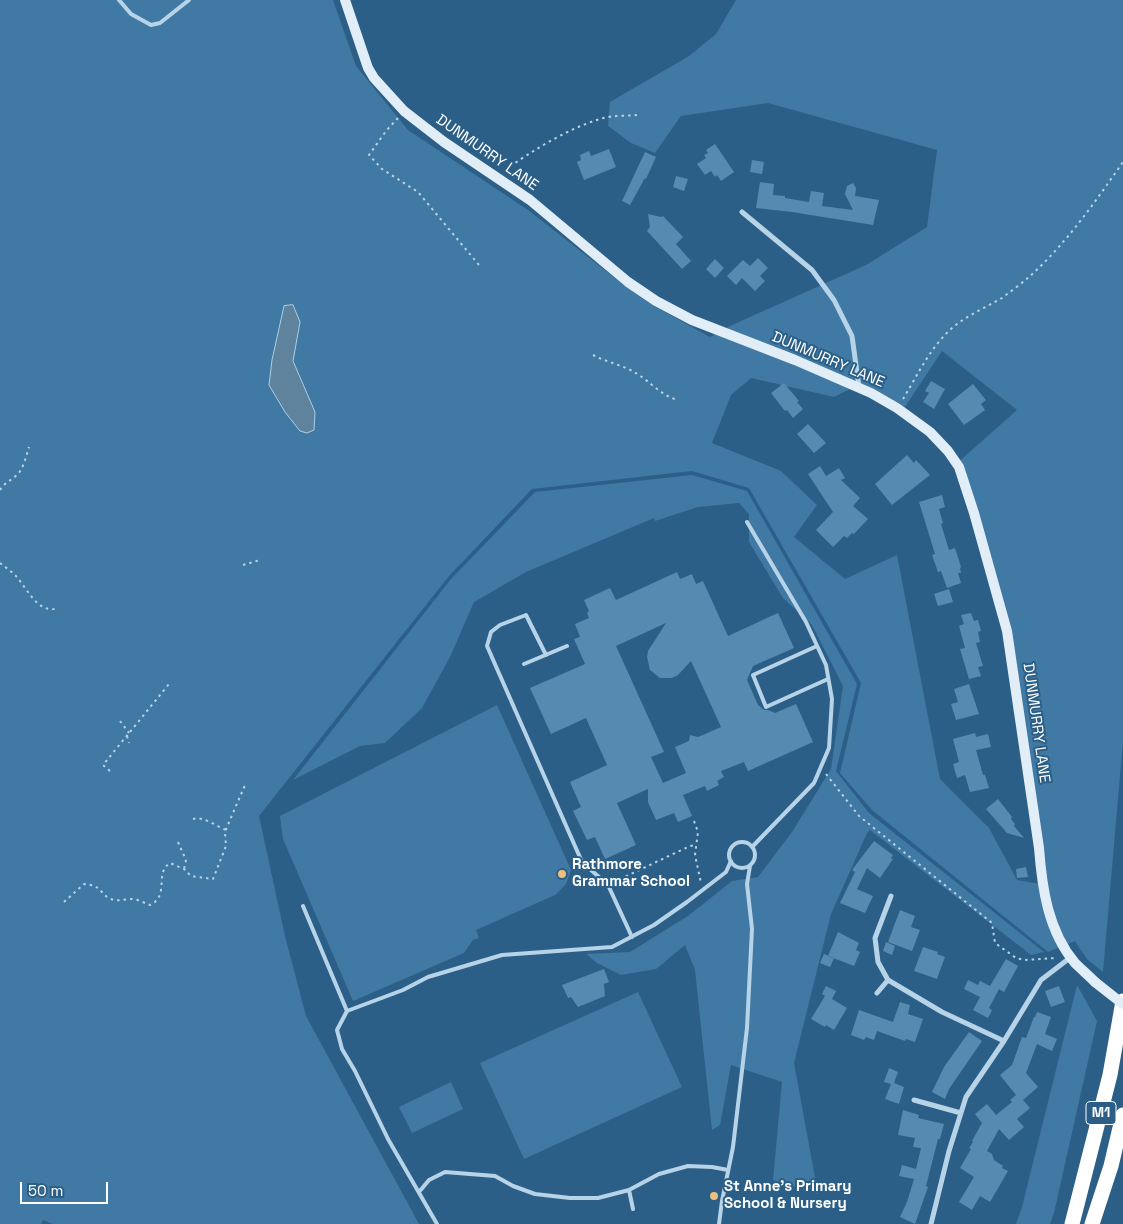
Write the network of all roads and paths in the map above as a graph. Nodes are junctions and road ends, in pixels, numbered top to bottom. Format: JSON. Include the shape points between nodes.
{"nodes":[{"id":1,"x":119,"y":0,"type":"edge"},
{"id":2,"x":189,"y":0,"type":"edge"},
{"id":3,"x":345,"y":0,"type":"edge"},
{"id":4,"x":404,"y":111,"type":"junction"},
{"id":5,"x":638,"y":115,"type":"dead end"},
{"id":6,"x":1123,"y":162,"type":"edge"},
{"id":7,"x":495,"y":178,"type":"junction"},
{"id":8,"x":742,"y":212,"type":"dead end"},
{"id":9,"x":479,"y":265,"type":"dead end"},
{"id":10,"x":593,"y":355,"type":"dead end"},
{"id":11,"x":859,"y":387,"type":"junction"},
{"id":12,"x":678,"y":400,"type":"dead end"},
{"id":13,"x":896,"y":408,"type":"junction"},
{"id":14,"x":29,"y":447,"type":"dead end"},
{"id":15,"x":0,"y":490,"type":"edge"},
{"id":16,"x":747,"y":522,"type":"dead end"},
{"id":17,"x":260,"y":560,"type":"dead end"},
{"id":18,"x":0,"y":563,"type":"edge"},
{"id":19,"x":243,"y":566,"type":"dead end"},
{"id":20,"x":58,"y":608,"type":"dead end"},
{"id":21,"x":532,"y":612,"type":"dead end"},
{"id":22,"x":526,"y":615,"type":"junction"},
{"id":23,"x":567,"y":646,"type":"dead end"},
{"id":24,"x":817,"y":646,"type":"junction"},
{"id":25,"x":546,"y":655,"type":"junction"},
{"id":26,"x":524,"y":664,"type":"dead end"},
{"id":27,"x":828,"y":679,"type":"junction"},
{"id":28,"x":169,"y":684,"type":"dead end"},
{"id":29,"x":120,"y":721,"type":"dead end"},
{"id":30,"x":128,"y":734,"type":"junction"},
{"id":31,"x":129,"y":743,"type":"dead end"},
{"id":32,"x":821,"y":767,"type":"junction"},
{"id":33,"x":110,"y":771,"type":"dead end"},
{"id":34,"x":245,"y":785,"type":"dead end"},
{"id":35,"x":193,"y":819,"type":"dead end"},
{"id":36,"x":694,"y":820,"type":"dead end"},
{"id":37,"x":226,"y":830,"type":"junction"},
{"id":38,"x":178,"y":842,"type":"dead end"},
{"id":39,"x":696,"y":845,"type":"junction"},
{"id":40,"x":752,"y":848,"type":"junction"},
{"id":41,"x":731,"y":861,"type":"junction"},
{"id":42,"x":750,"y":866,"type":"junction"},
{"id":43,"x":184,"y":869,"type":"junction"},
{"id":44,"x":608,"y":885,"type":"junction"},
{"id":45,"x":703,"y":890,"type":"junction"},
{"id":46,"x":891,"y":896,"type":"dead end"},
{"id":47,"x":64,"y":902,"type":"dead end"},
{"id":48,"x":303,"y":906,"type":"dead end"},
{"id":49,"x":632,"y":937,"type":"junction"},
{"id":50,"x":1071,"y":957,"type":"junction"},
{"id":51,"x":888,"y":980,"type":"junction"},
{"id":52,"x":877,"y":993,"type":"dead end"},
{"id":53,"x":1123,"y":1002,"type":"edge"},
{"id":54,"x":347,"y":1011,"type":"junction"},
{"id":55,"x":1004,"y":1041,"type":"junction"},
{"id":56,"x":914,"y":1100,"type":"dead end"},
{"id":57,"x":961,"y":1112,"type":"junction"},
{"id":58,"x":1123,"y":1115,"type":"edge"},
{"id":59,"x":728,"y":1170,"type":"junction"},
{"id":60,"x":628,"y":1190,"type":"junction"},
{"id":61,"x":419,"y":1192,"type":"junction"},
{"id":62,"x":633,"y":1209,"type":"dead end"},
{"id":63,"x":437,"y":1224,"type":"edge"},
{"id":64,"x":719,"y":1224,"type":"edge"},
{"id":65,"x":931,"y":1224,"type":"edge"},
{"id":66,"x":1072,"y":1224,"type":"edge"},
{"id":67,"x":1092,"y":1224,"type":"edge"}],
"edges":[{"from":1,"to":2,"type":"lane","via":[[131,14],[151,25],[160,23]]},
{"from":3,"to":4,"type":"street","name":"DUNMURRY LANE","via":[[368,68]]},
{"from":4,"to":7,"type":"street","name":"DUNMURRY LANE"},
{"from":4,"to":9,"type":"path","via":[[370,155],[382,169],[418,192]]},
{"from":5,"to":7,"type":"path","via":[[601,118],[580,126],[529,153]]},
{"from":6,"to":13,"type":"path","via":[[1062,243],[1029,277],[950,330]]},
{"from":7,"to":11,"type":"street","name":"DUNMURRY LANE","via":[[530,200],[656,302],[692,320]]},
{"from":8,"to":11,"type":"street","via":[[812,270],[834,300],[852,336]]},
{"from":10,"to":12,"type":"path","via":[[634,372]]},
{"from":11,"to":13,"type":"street","name":"DUNMURRY LANE"},
{"from":13,"to":50,"type":"street","name":"DUNMURRY LANE","via":[[930,432],[948,451],[958,467],[974,513],[1007,631],[1047,907],[1055,930]]},
{"from":14,"to":15,"type":"path","via":[[21,470]]},
{"from":16,"to":24,"type":"lane"},
{"from":17,"to":19,"type":"path"},
{"from":18,"to":20,"type":"path","via":[[15,575],[31,598],[47,609]]},
{"from":21,"to":22,"type":"lane"},
{"from":22,"to":25,"type":"lane"},
{"from":22,"to":44,"type":"lane","via":[[491,632],[487,646],[582,862]]},
{"from":23,"to":25,"type":"lane"},
{"from":24,"to":27,"type":"lane","via":[[826,665]]},
{"from":24,"to":27,"type":"lane","via":[[753,676],[766,707]]},
{"from":25,"to":26,"type":"lane"},
{"from":27,"to":32,"type":"lane","via":[[832,699],[829,748]]},
{"from":28,"to":30,"type":"path"},
{"from":29,"to":30,"type":"path"},
{"from":30,"to":31,"type":"path"},
{"from":30,"to":33,"type":"path","via":[[103,765]]},
{"from":32,"to":40,"type":"lane","via":[[814,783]]},
{"from":32,"to":50,"type":"path","via":[[859,816],[992,924],[995,943],[1016,958],[1025,960]]},
{"from":34,"to":37,"type":"path"},
{"from":35,"to":37,"type":"path","via":[[206,820]]},
{"from":36,"to":39,"type":"path","via":[[698,832]]},
{"from":37,"to":43,"type":"path","via":[[226,846],[213,878],[191,876]]},
{"from":38,"to":43,"type":"path","via":[[186,860]]},
{"from":39,"to":44,"type":"path"},
{"from":39,"to":45,"type":"path","via":[[695,855]]},
{"from":40,"to":41,"type":"lane","via":[[745,843],[737,844],[731,850]]},
{"from":40,"to":42,"type":"lane","via":[[755,855]]},
{"from":41,"to":42,"type":"lane","via":[[737,867]]},
{"from":41,"to":45,"type":"lane","via":[[726,872]]},
{"from":42,"to":59,"type":"lane","via":[[747,884],[752,929],[747,1028]]},
{"from":43,"to":47,"type":"path","via":[[170,864],[166,866],[161,894],[150,905],[136,900],[112,900],[94,885],[84,884]]},
{"from":44,"to":49,"type":"lane"},
{"from":45,"to":49,"type":"lane"},
{"from":46,"to":51,"type":"street","via":[[875,938],[878,962]]},
{"from":48,"to":54,"type":"lane"},
{"from":49,"to":54,"type":"lane","via":[[612,947],[502,955],[428,977]]},
{"from":50,"to":53,"type":"street","name":"DUNMURRY LANE","bridge":true,"via":[[1095,982]]},
{"from":50,"to":55,"type":"street","via":[[1041,980]]},
{"from":51,"to":52,"type":"street"},
{"from":51,"to":55,"type":"street","via":[[942,1012]]},
{"from":53,"to":66,"type":"highway","number":"M1","via":[[1110,1076]]},
{"from":54,"to":61,"type":"lane","via":[[337,1030],[342,1050]]},
{"from":55,"to":57,"type":"street","via":[[966,1097]]},
{"from":56,"to":57,"type":"street"},
{"from":57,"to":65,"type":"street"},
{"from":58,"to":67,"type":"highway","number":"M1"},
{"from":59,"to":60,"type":"lane","via":[[688,1166],[659,1174]]},
{"from":59,"to":64,"type":"lane"},
{"from":60,"to":61,"type":"lane","via":[[598,1198],[570,1198],[535,1194],[495,1176],[445,1172],[429,1180]]},
{"from":60,"to":62,"type":"lane"},
{"from":61,"to":63,"type":"lane"}]}
